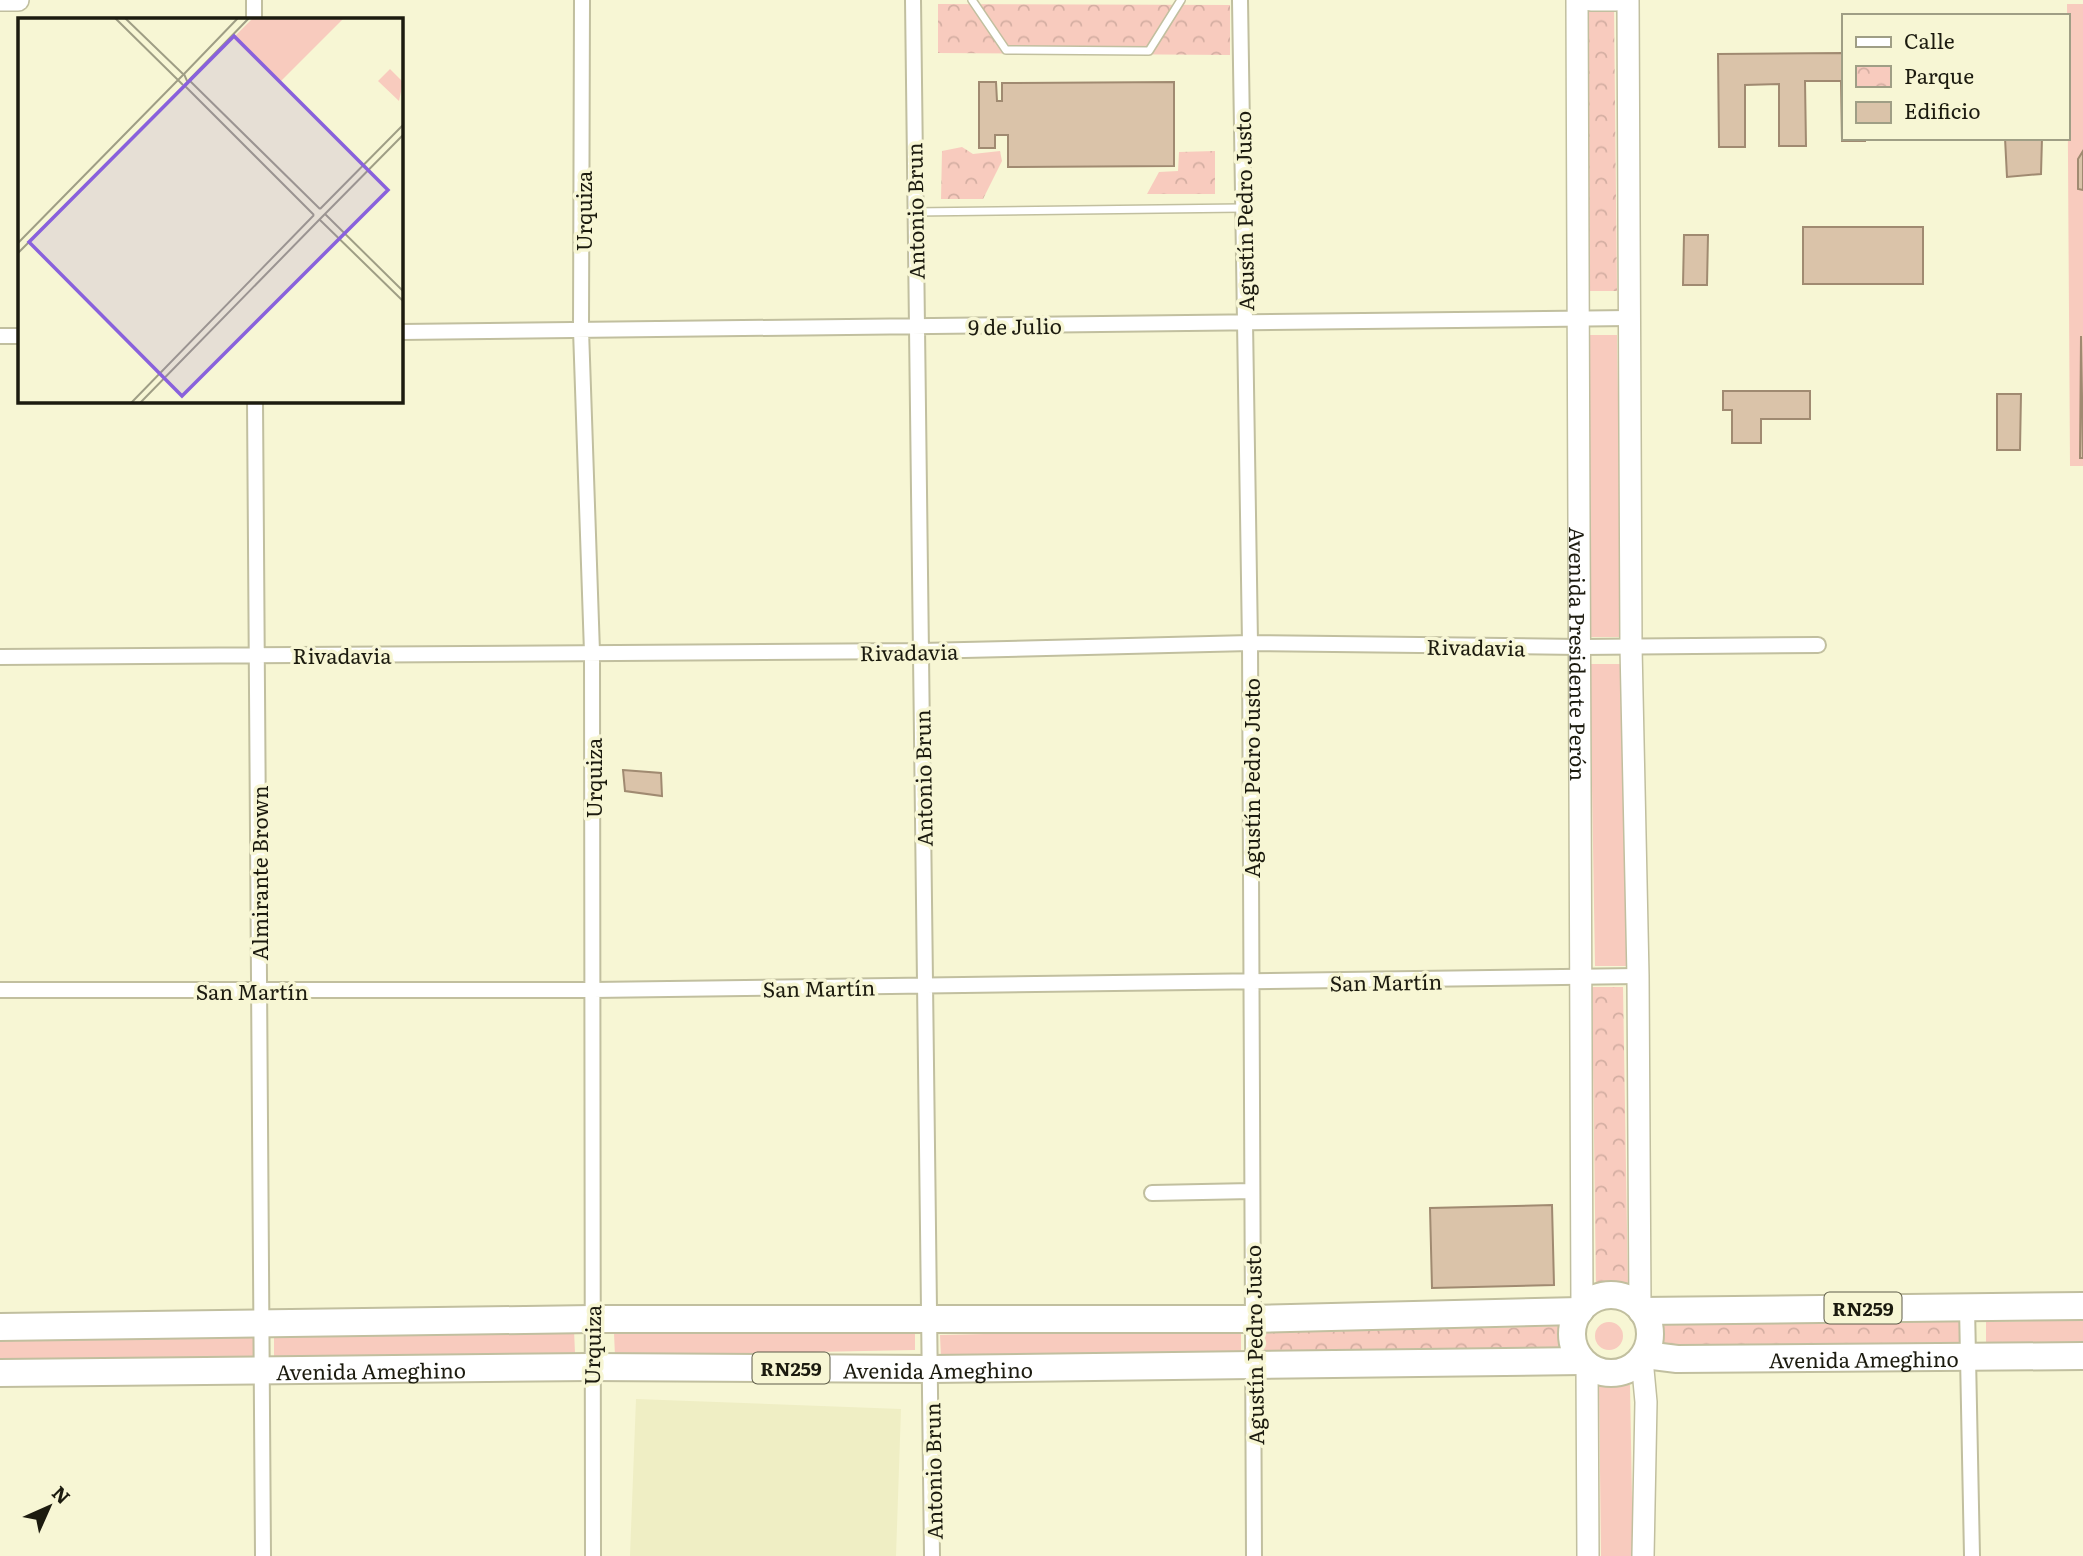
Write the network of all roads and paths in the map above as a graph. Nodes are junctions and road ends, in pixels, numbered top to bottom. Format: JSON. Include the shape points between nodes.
{"nodes":[{"id":1,"x":0,"y":0,"type":"edge"},
{"id":2,"x":18,"y":0,"type":"edge"},
{"id":3,"x":254,"y":0,"type":"edge"},
{"id":4,"x":582,"y":0,"type":"edge"},
{"id":5,"x":913,"y":0,"type":"edge"},
{"id":6,"x":972,"y":0,"type":"edge"},
{"id":7,"x":1181,"y":0,"type":"edge"},
{"id":8,"x":1240,"y":0,"type":"edge"},
{"id":9,"x":1577,"y":0,"type":"edge"},
{"id":10,"x":1591,"y":0,"type":"edge"},
{"id":11,"x":1615,"y":0,"type":"edge"},
{"id":12,"x":1628,"y":0,"type":"edge"},
{"id":13,"x":254,"y":18,"type":"edge"},
{"id":14,"x":1242,"y":208,"type":"junction"},
{"id":15,"x":914,"y":212,"type":"junction"},
{"id":16,"x":1576,"y":318,"type":"junction"},
{"id":17,"x":1629,"y":318,"type":"junction"},
{"id":18,"x":1244,"y":323,"type":"junction"},
{"id":19,"x":915,"y":327,"type":"junction"},
{"id":20,"x":581,"y":330,"type":"junction"},
{"id":21,"x":402,"y":332,"type":"edge"},
{"id":22,"x":0,"y":336,"type":"edge"},
{"id":23,"x":18,"y":336,"type":"edge"},
{"id":24,"x":255,"y":402,"type":"edge"},
{"id":25,"x":1250,"y":643,"type":"junction"},
{"id":26,"x":1818,"y":645,"type":"dead end"},
{"id":27,"x":1631,"y":647,"type":"junction"},
{"id":28,"x":1580,"y":648,"type":"junction"},
{"id":29,"x":920,"y":651,"type":"junction"},
{"id":30,"x":592,"y":652,"type":"junction"},
{"id":31,"x":259,"y":655,"type":"junction"},
{"id":32,"x":0,"y":657,"type":"edge"},
{"id":33,"x":1638,"y":976,"type":"junction"},
{"id":34,"x":1582,"y":978,"type":"junction"},
{"id":35,"x":1251,"y":983,"type":"junction"},
{"id":36,"x":925,"y":986,"type":"junction"},
{"id":37,"x":593,"y":989,"type":"junction"},
{"id":38,"x":0,"y":990,"type":"edge"},
{"id":39,"x":258,"y":990,"type":"junction"},
{"id":40,"x":1252,"y":1191,"type":"junction"},
{"id":41,"x":1152,"y":1193,"type":"dead end"},
{"id":42,"x":2083,"y":1306,"type":"edge"},
{"id":43,"x":1967,"y":1307,"type":"junction"},
{"id":44,"x":1641,"y":1309,"type":"junction"},
{"id":45,"x":1581,"y":1310,"type":"junction"},
{"id":46,"x":592,"y":1319,"type":"junction"},
{"id":47,"x":1251,"y":1319,"type":"junction"},
{"id":48,"x":929,"y":1320,"type":"junction"},
{"id":49,"x":260,"y":1324,"type":"junction"},
{"id":50,"x":0,"y":1327,"type":"edge"},
{"id":51,"x":2083,"y":1356,"type":"edge"},
{"id":52,"x":1643,"y":1357,"type":"junction"},
{"id":53,"x":1967,"y":1357,"type":"junction"},
{"id":54,"x":1585,"y":1362,"type":"junction"},
{"id":55,"x":1253,"y":1365,"type":"junction"},
{"id":56,"x":590,"y":1367,"type":"junction"},
{"id":57,"x":931,"y":1369,"type":"junction"},
{"id":58,"x":261,"y":1372,"type":"junction"},
{"id":59,"x":0,"y":1373,"type":"edge"},
{"id":60,"x":263,"y":1556,"type":"edge"},
{"id":61,"x":593,"y":1556,"type":"edge"},
{"id":62,"x":932,"y":1556,"type":"edge"},
{"id":63,"x":1254,"y":1556,"type":"edge"},
{"id":64,"x":1588,"y":1556,"type":"edge"},
{"id":65,"x":1643,"y":1556,"type":"edge"},
{"id":66,"x":1972,"y":1556,"type":"edge"}],
"edges":[{"from":1,"to":2,"type":"main road"},
{"from":3,"to":13,"type":"street"},
{"from":4,"to":20,"type":"street","name":"Urquiza"},
{"from":5,"to":15,"type":"street","name":"Antonio Brun"},
{"from":6,"to":7,"type":"lane","via":[[1006,50],[1149,51]]},
{"from":8,"to":14,"type":"street","name":"Agustín Pedro Justo"},
{"from":9,"to":16,"type":"main road","name":"Avenida Presidente Perón"},
{"from":10,"to":11,"type":"main road"},
{"from":12,"to":17,"type":"main road"},
{"from":14,"to":15,"type":"lane"},
{"from":14,"to":18,"type":"street","name":"Agustín Pedro Justo"},
{"from":15,"to":19,"type":"street","name":"Antonio Brun"},
{"from":16,"to":17,"type":"street","name":"9 de Julio"},
{"from":16,"to":18,"type":"street","name":"9 de Julio"},
{"from":16,"to":28,"type":"main road","name":"Avenida Presidente Perón"},
{"from":17,"to":27,"type":"main road"},
{"from":18,"to":19,"type":"street","name":"9 de Julio"},
{"from":18,"to":25,"type":"street","name":"Agustín Pedro Justo"},
{"from":19,"to":20,"type":"street","name":"9 de Julio"},
{"from":19,"to":29,"type":"street","name":"Antonio Brun"},
{"from":20,"to":21,"type":"street","name":"9 de Julio"},
{"from":20,"to":30,"type":"street","name":"Urquiza"},
{"from":22,"to":23,"type":"street"},
{"from":24,"to":31,"type":"street","name":"Almirante Brown"},
{"from":25,"to":28,"type":"street","name":"Rivadavia"},
{"from":25,"to":29,"type":"street","name":"Rivadavia"},
{"from":25,"to":35,"type":"street","name":"Agustín Pedro Justo"},
{"from":26,"to":27,"type":"street","name":"Rivadavia"},
{"from":27,"to":28,"type":"street","name":"Rivadavia"},
{"from":27,"to":33,"type":"main road"},
{"from":28,"to":34,"type":"main road","name":"Avenida Presidente Perón"},
{"from":29,"to":30,"type":"street","name":"Rivadavia"},
{"from":29,"to":36,"type":"street","name":"Antonio Brun"},
{"from":30,"to":31,"type":"street","name":"Rivadavia"},
{"from":30,"to":37,"type":"street","name":"Urquiza"},
{"from":31,"to":32,"type":"street","name":"Rivadavia"},
{"from":31,"to":39,"type":"street","name":"Almirante Brown"},
{"from":33,"to":34,"type":"street","name":"San Martín"},
{"from":33,"to":44,"type":"main road"},
{"from":34,"to":35,"type":"street","name":"San Martín"},
{"from":34,"to":45,"type":"main road","name":"Avenida Presidente Perón"},
{"from":35,"to":36,"type":"street","name":"San Martín"},
{"from":35,"to":40,"type":"street","name":"Agustín Pedro Justo"},
{"from":36,"to":37,"type":"street","name":"San Martín"},
{"from":36,"to":48,"type":"street","name":"Antonio Brun"},
{"from":37,"to":39,"type":"street","name":"San Martín"},
{"from":37,"to":46,"type":"street","name":"Urquiza"},
{"from":38,"to":39,"type":"street","name":"San Martín"},
{"from":39,"to":49,"type":"street","name":"Almirante Brown"},
{"from":40,"to":41,"type":"street"},
{"from":40,"to":47,"type":"street","name":"Agustín Pedro Justo"},
{"from":42,"to":43,"type":"highway","number":"RN259"},
{"from":43,"to":44,"type":"highway","number":"RN259"},
{"from":43,"to":53,"type":"street"},
{"from":44,"to":45,"type":"highway","number":"RN259","via":[[1619,1296],[1607,1295]]},
{"from":44,"to":52,"type":"highway","via":[[1651,1333]]},
{"from":45,"to":47,"type":"highway","number":"RN259"},
{"from":45,"to":54,"type":"highway","via":[[1572,1339]]},
{"from":46,"to":48,"type":"highway","number":"RN259"},
{"from":46,"to":49,"type":"highway","number":"RN259"},
{"from":46,"to":56,"type":"street","name":"Urquiza"},
{"from":47,"to":48,"type":"highway","number":"RN259"},
{"from":47,"to":55,"type":"street","name":"Agustín Pedro Justo"},
{"from":48,"to":57,"type":"street","name":"Antonio Brun"},
{"from":49,"to":50,"type":"highway","number":"RN259"},
{"from":49,"to":58,"type":"street","name":"Almirante Brown"},
{"from":51,"to":53,"type":"highway","name":"Avenida Ameghino"},
{"from":52,"to":53,"type":"highway","name":"Avenida Ameghino"},
{"from":52,"to":54,"type":"highway","number":"RN259","via":[[1620,1373],[1606,1373]]},
{"from":52,"to":65,"type":"main road"},
{"from":53,"to":66,"type":"street"},
{"from":54,"to":55,"type":"highway","name":"Avenida Ameghino","number":"RN259"},
{"from":54,"to":64,"type":"main road"},
{"from":55,"to":57,"type":"highway","name":"Avenida Ameghino","number":"RN259"},
{"from":55,"to":63,"type":"street","name":"Agustín Pedro Justo"},
{"from":56,"to":57,"type":"highway","name":"Avenida Ameghino","number":"RN259"},
{"from":56,"to":58,"type":"highway","name":"Avenida Ameghino","number":"RN259"},
{"from":56,"to":61,"type":"street","name":"Urquiza"},
{"from":57,"to":62,"type":"street","name":"Antonio Brun"},
{"from":58,"to":59,"type":"highway","name":"Avenida Ameghino","number":"RN259"},
{"from":58,"to":60,"type":"street","name":"Almirante Brown"}]}
